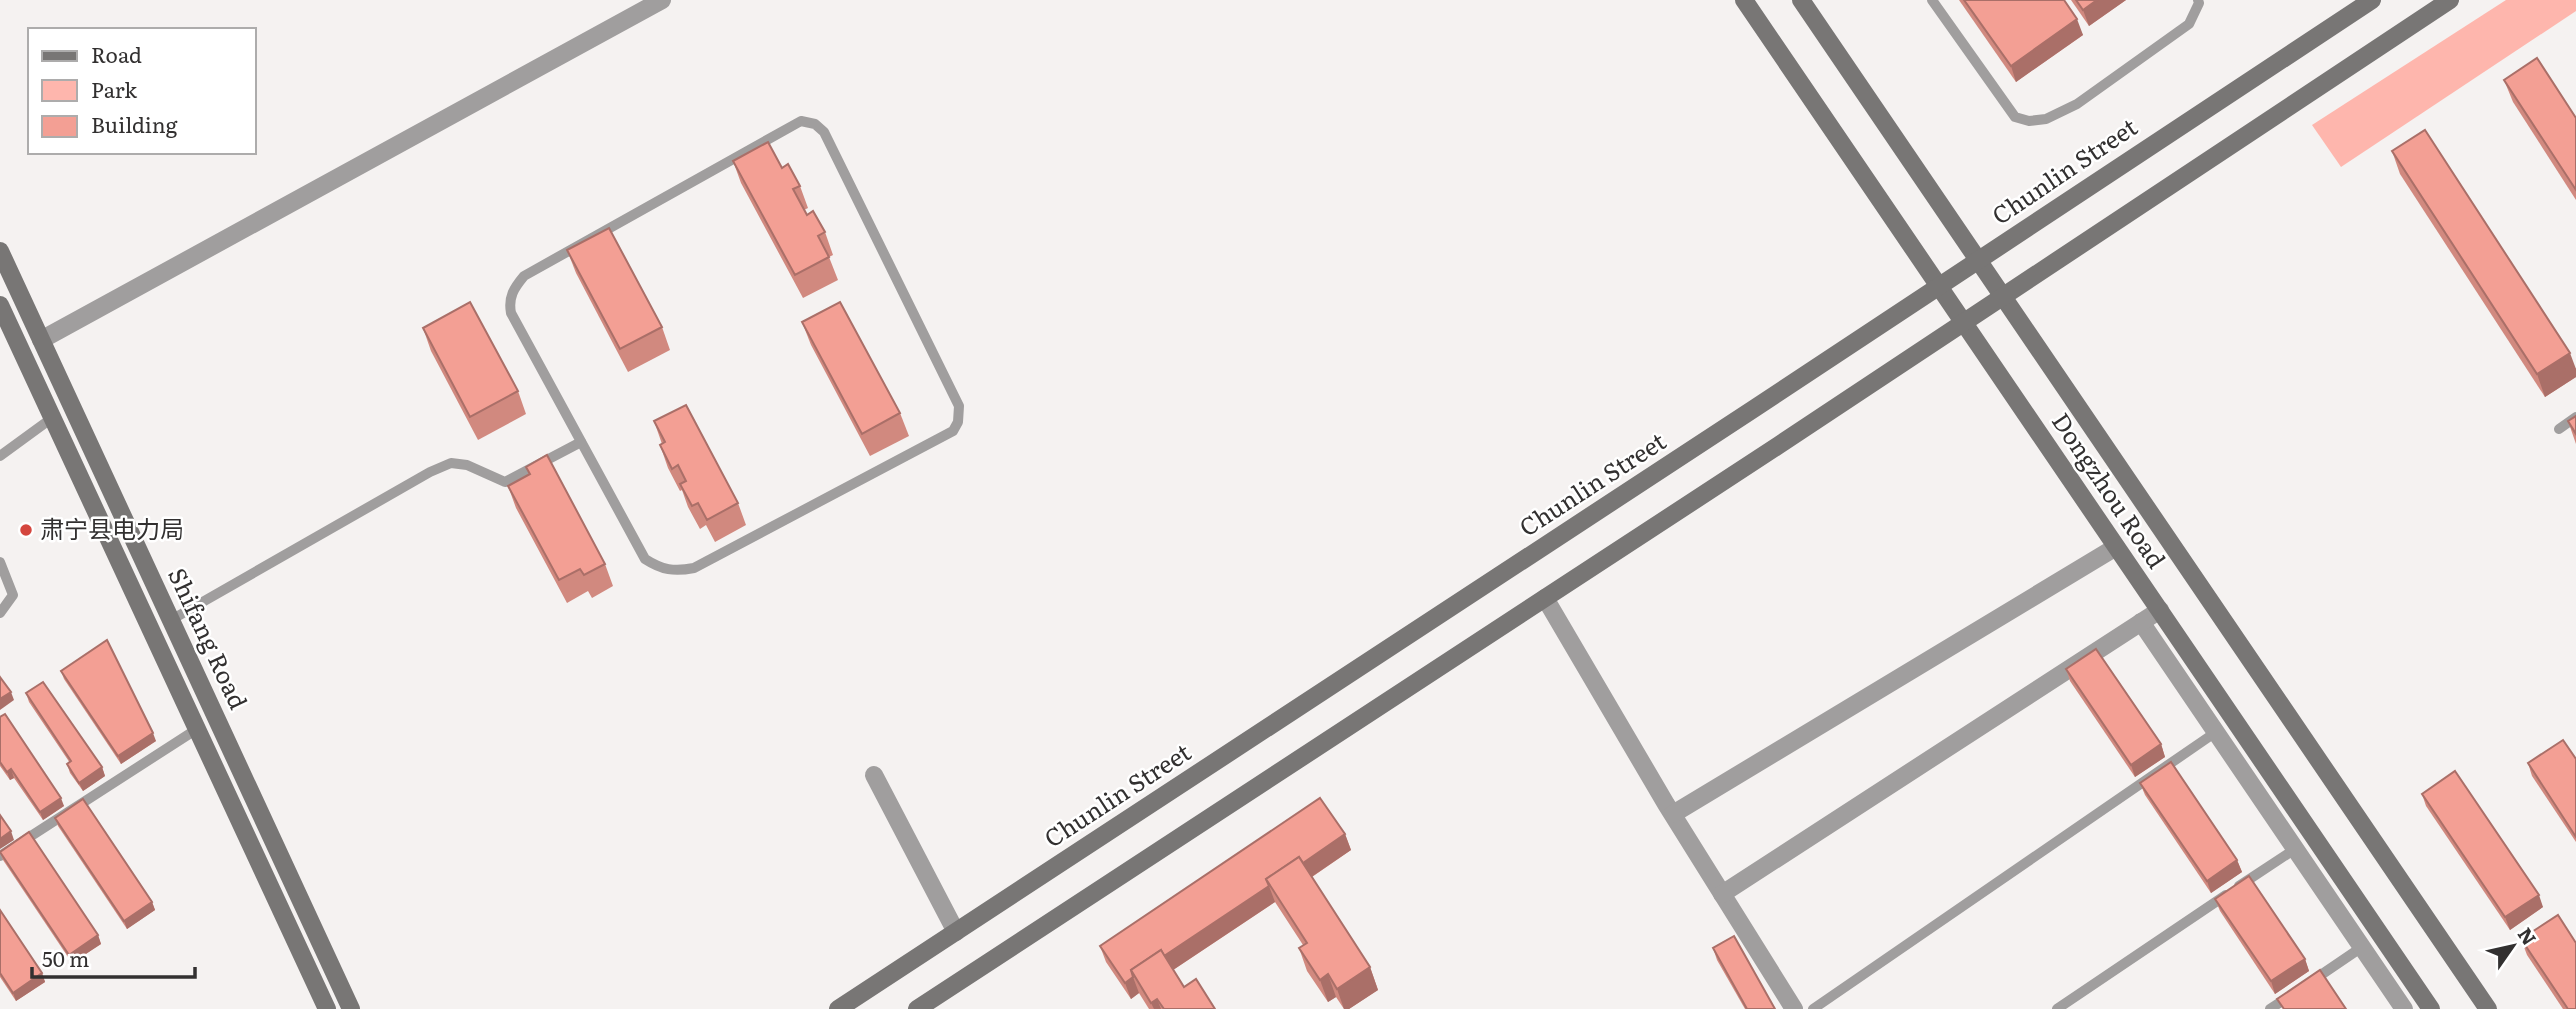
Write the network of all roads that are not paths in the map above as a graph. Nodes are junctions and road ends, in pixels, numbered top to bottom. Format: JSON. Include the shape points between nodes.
{"nodes":[{"id":1,"x":662,"y":0,"type":"edge"},
{"id":2,"x":1744,"y":0,"type":"edge"},
{"id":3,"x":1801,"y":0,"type":"edge"},
{"id":4,"x":1932,"y":0,"type":"edge"},
{"id":5,"x":2198,"y":0,"type":"edge"},
{"id":6,"x":2372,"y":0,"type":"edge"},
{"id":7,"x":2450,"y":0,"type":"edge"},
{"id":8,"x":0,"y":251,"type":"edge"},
{"id":9,"x":1978,"y":260,"type":"junction"},
{"id":10,"x":1939,"y":286,"type":"junction"},
{"id":11,"x":2002,"y":296,"type":"junction"},
{"id":12,"x":0,"y":305,"type":"edge"},
{"id":13,"x":1963,"y":322,"type":"junction"},
{"id":14,"x":41,"y":340,"type":"junction"},
{"id":15,"x":2576,"y":417,"type":"edge"},
{"id":16,"x":52,"y":418,"type":"junction"},
{"id":17,"x":2559,"y":429,"type":"dead end"},
{"id":18,"x":581,"y":442,"type":"junction"},
{"id":19,"x":0,"y":456,"type":"edge"},
{"id":20,"x":2116,"y":547,"type":"junction"},
{"id":21,"x":0,"y":562,"type":"edge"},
{"id":22,"x":1545,"y":598,"type":"junction"},
{"id":23,"x":2160,"y":610,"type":"junction"},
{"id":24,"x":0,"y":613,"type":"edge"},
{"id":25,"x":171,"y":620,"type":"junction"},
{"id":26,"x":2141,"y":622,"type":"junction"},
{"id":27,"x":197,"y":729,"type":"junction"},
{"id":28,"x":2216,"y":732,"type":"junction"},
{"id":29,"x":874,"y":775,"type":"dead end"},
{"id":30,"x":1673,"y":814,"type":"junction"},
{"id":31,"x":2295,"y":849,"type":"junction"},
{"id":32,"x":0,"y":856,"type":"edge"},
{"id":33,"x":1722,"y":894,"type":"junction"},
{"id":34,"x":956,"y":932,"type":"junction"},
{"id":35,"x":2362,"y":947,"type":"junction"},
{"id":36,"x":327,"y":1009,"type":"edge"},
{"id":37,"x":351,"y":1009,"type":"edge"},
{"id":38,"x":838,"y":1009,"type":"edge"},
{"id":39,"x":917,"y":1009,"type":"edge"},
{"id":40,"x":1794,"y":1009,"type":"edge"},
{"id":41,"x":1812,"y":1009,"type":"edge"},
{"id":42,"x":2057,"y":1009,"type":"edge"},
{"id":43,"x":2270,"y":1009,"type":"edge"},
{"id":44,"x":2404,"y":1009,"type":"edge"},
{"id":45,"x":2431,"y":1009,"type":"edge"},
{"id":46,"x":2488,"y":1009,"type":"edge"}],
"edges":[{"from":1,"to":14,"type":"street"},
{"from":2,"to":10,"type":"street","name":"Dongzhou Road"},
{"from":3,"to":9,"type":"street","name":"Dongzhou Road"},
{"from":4,"to":5,"type":"lane","via":[[2015,117],[2029,121],[2046,119],[2077,104],[2178,32],[2189,24]]},
{"from":6,"to":9,"type":"street","name":"Chunlin Street"},
{"from":7,"to":11,"type":"street"},
{"from":8,"to":14,"type":"street","name":"Shifang Road"},
{"from":9,"to":10,"type":"street","name":"Chunlin Street"},
{"from":9,"to":11,"type":"street","name":"Dongzhou Road"},
{"from":10,"to":13,"type":"street","name":"Dongzhou Road"},
{"from":10,"to":34,"type":"street","name":"Chunlin Street"},
{"from":11,"to":13,"type":"street"},
{"from":11,"to":46,"type":"street","name":"Dongzhou Road"},
{"from":12,"to":16,"type":"street","name":"Shifang Road"},
{"from":13,"to":20,"type":"street","name":"Dongzhou Road"},
{"from":13,"to":22,"type":"street"},
{"from":14,"to":25,"type":"street","name":"Shifang Road"},
{"from":15,"to":17,"type":"lane"},
{"from":16,"to":19,"type":"lane"},
{"from":16,"to":27,"type":"street","name":"Shifang Road"},
{"from":18,"to":18,"type":"lane","via":[[645,559],[676,572],[694,568],[953,431],[959,406],[824,132],[815,124],[801,121],[524,276],[513,290],[511,313]]},
{"from":18,"to":25,"type":"lane","via":[[505,482],[459,464],[430,472]]},
{"from":20,"to":23,"type":"street","name":"Dongzhou Road"},
{"from":20,"to":30,"type":"street"},
{"from":21,"to":24,"type":"lane","via":[[13,595]]},
{"from":22,"to":30,"type":"street"},
{"from":22,"to":39,"type":"street"},
{"from":23,"to":26,"type":"street"},
{"from":23,"to":45,"type":"street","name":"Dongzhou Road"},
{"from":25,"to":37,"type":"street","name":"Shifang Road"},
{"from":26,"to":28,"type":"street"},
{"from":26,"to":33,"type":"street"},
{"from":27,"to":32,"type":"lane"},
{"from":27,"to":36,"type":"street","name":"Shifang Road"},
{"from":28,"to":31,"type":"street"},
{"from":28,"to":41,"type":"lane"},
{"from":29,"to":34,"type":"street"},
{"from":30,"to":33,"type":"street"},
{"from":31,"to":35,"type":"street"},
{"from":31,"to":42,"type":"lane"},
{"from":33,"to":40,"type":"street"},
{"from":34,"to":38,"type":"street","name":"Chunlin Street"},
{"from":35,"to":43,"type":"lane"},
{"from":35,"to":44,"type":"street"}]}
